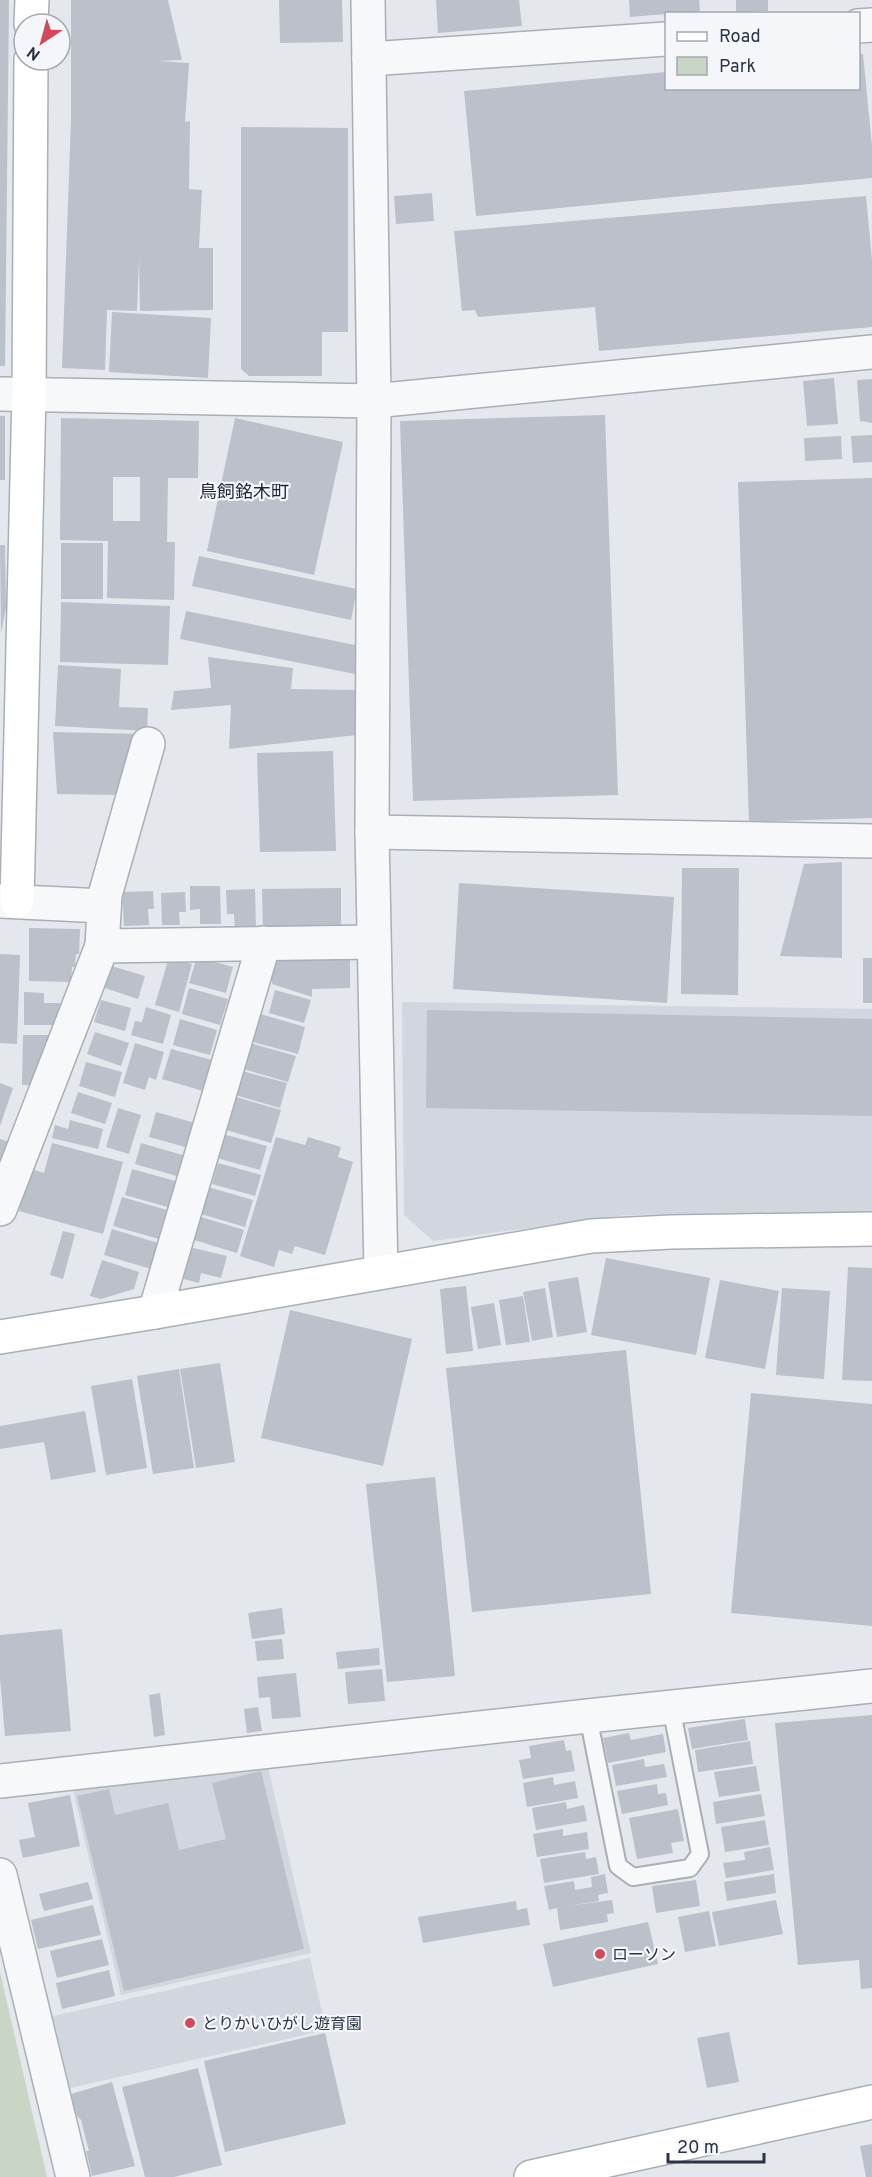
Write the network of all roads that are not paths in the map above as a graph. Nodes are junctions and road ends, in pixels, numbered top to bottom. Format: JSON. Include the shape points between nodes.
{"nodes":[{"id":1,"x":368,"y":0,"type":"edge"},
{"id":2,"x":665,"y":39,"type":"edge"},
{"id":3,"x":369,"y":59,"type":"junction"},
{"id":4,"x":30,"y":72,"type":"edge"},
{"id":5,"x":872,"y":352,"type":"edge"},
{"id":6,"x":15,"y":394,"type":"edge"},
{"id":7,"x":374,"y":401,"type":"junction"},
{"id":8,"x":148,"y":744,"type":"dead end"},
{"id":9,"x":372,"y":832,"type":"junction"},
{"id":10,"x":872,"y":841,"type":"edge"},
{"id":11,"x":9,"y":901,"type":"edge"},
{"id":12,"x":104,"y":906,"type":"junction"},
{"id":13,"x":373,"y":942,"type":"junction"},
{"id":14,"x":264,"y":944,"type":"junction"},
{"id":15,"x":102,"y":946,"type":"junction"},
{"id":16,"x":0,"y":1209,"type":"edge"},
{"id":17,"x":872,"y":1229,"type":"edge"},
{"id":18,"x":381,"y":1272,"type":"junction"},
{"id":19,"x":155,"y":1312,"type":"junction"},
{"id":20,"x":0,"y":1337,"type":"edge"},
{"id":21,"x":872,"y":1686,"type":"edge"},
{"id":22,"x":672,"y":1707,"type":"junction"},
{"id":23,"x":588,"y":1716,"type":"junction"},
{"id":24,"x":0,"y":1781,"type":"edge"},
{"id":25,"x":0,"y":1875,"type":"edge"},
{"id":26,"x":872,"y":2102,"type":"edge"},
{"id":27,"x":73,"y":2177,"type":"edge"},
{"id":28,"x":531,"y":2177,"type":"edge"}],
"edges":[{"from":1,"to":3,"type":"street"},
{"from":2,"to":3,"type":"street"},
{"from":3,"to":7,"type":"street"},
{"from":4,"to":6,"type":"street"},
{"from":5,"to":7,"type":"street"},
{"from":6,"to":7,"type":"street"},
{"from":6,"to":11,"type":"street"},
{"from":7,"to":9,"type":"street"},
{"from":8,"to":12,"type":"street"},
{"from":9,"to":10,"type":"street"},
{"from":9,"to":13,"type":"street"},
{"from":11,"to":12,"type":"street"},
{"from":12,"to":15,"type":"street"},
{"from":13,"to":14,"type":"street"},
{"from":13,"to":18,"type":"street"},
{"from":14,"to":15,"type":"street"},
{"from":14,"to":19,"type":"street"},
{"from":15,"to":16,"type":"street"},
{"from":17,"to":18,"type":"street","via":[[591,1236]]},
{"from":18,"to":19,"type":"street"},
{"from":19,"to":20,"type":"street"},
{"from":21,"to":22,"type":"street"},
{"from":22,"to":23,"type":"street"},
{"from":22,"to":23,"type":"lane","via":[[700,1854],[690,1868],[633,1877],[618,1866]]},
{"from":23,"to":24,"type":"street"},
{"from":25,"to":27,"type":"street"},
{"from":26,"to":28,"type":"street"}]}
